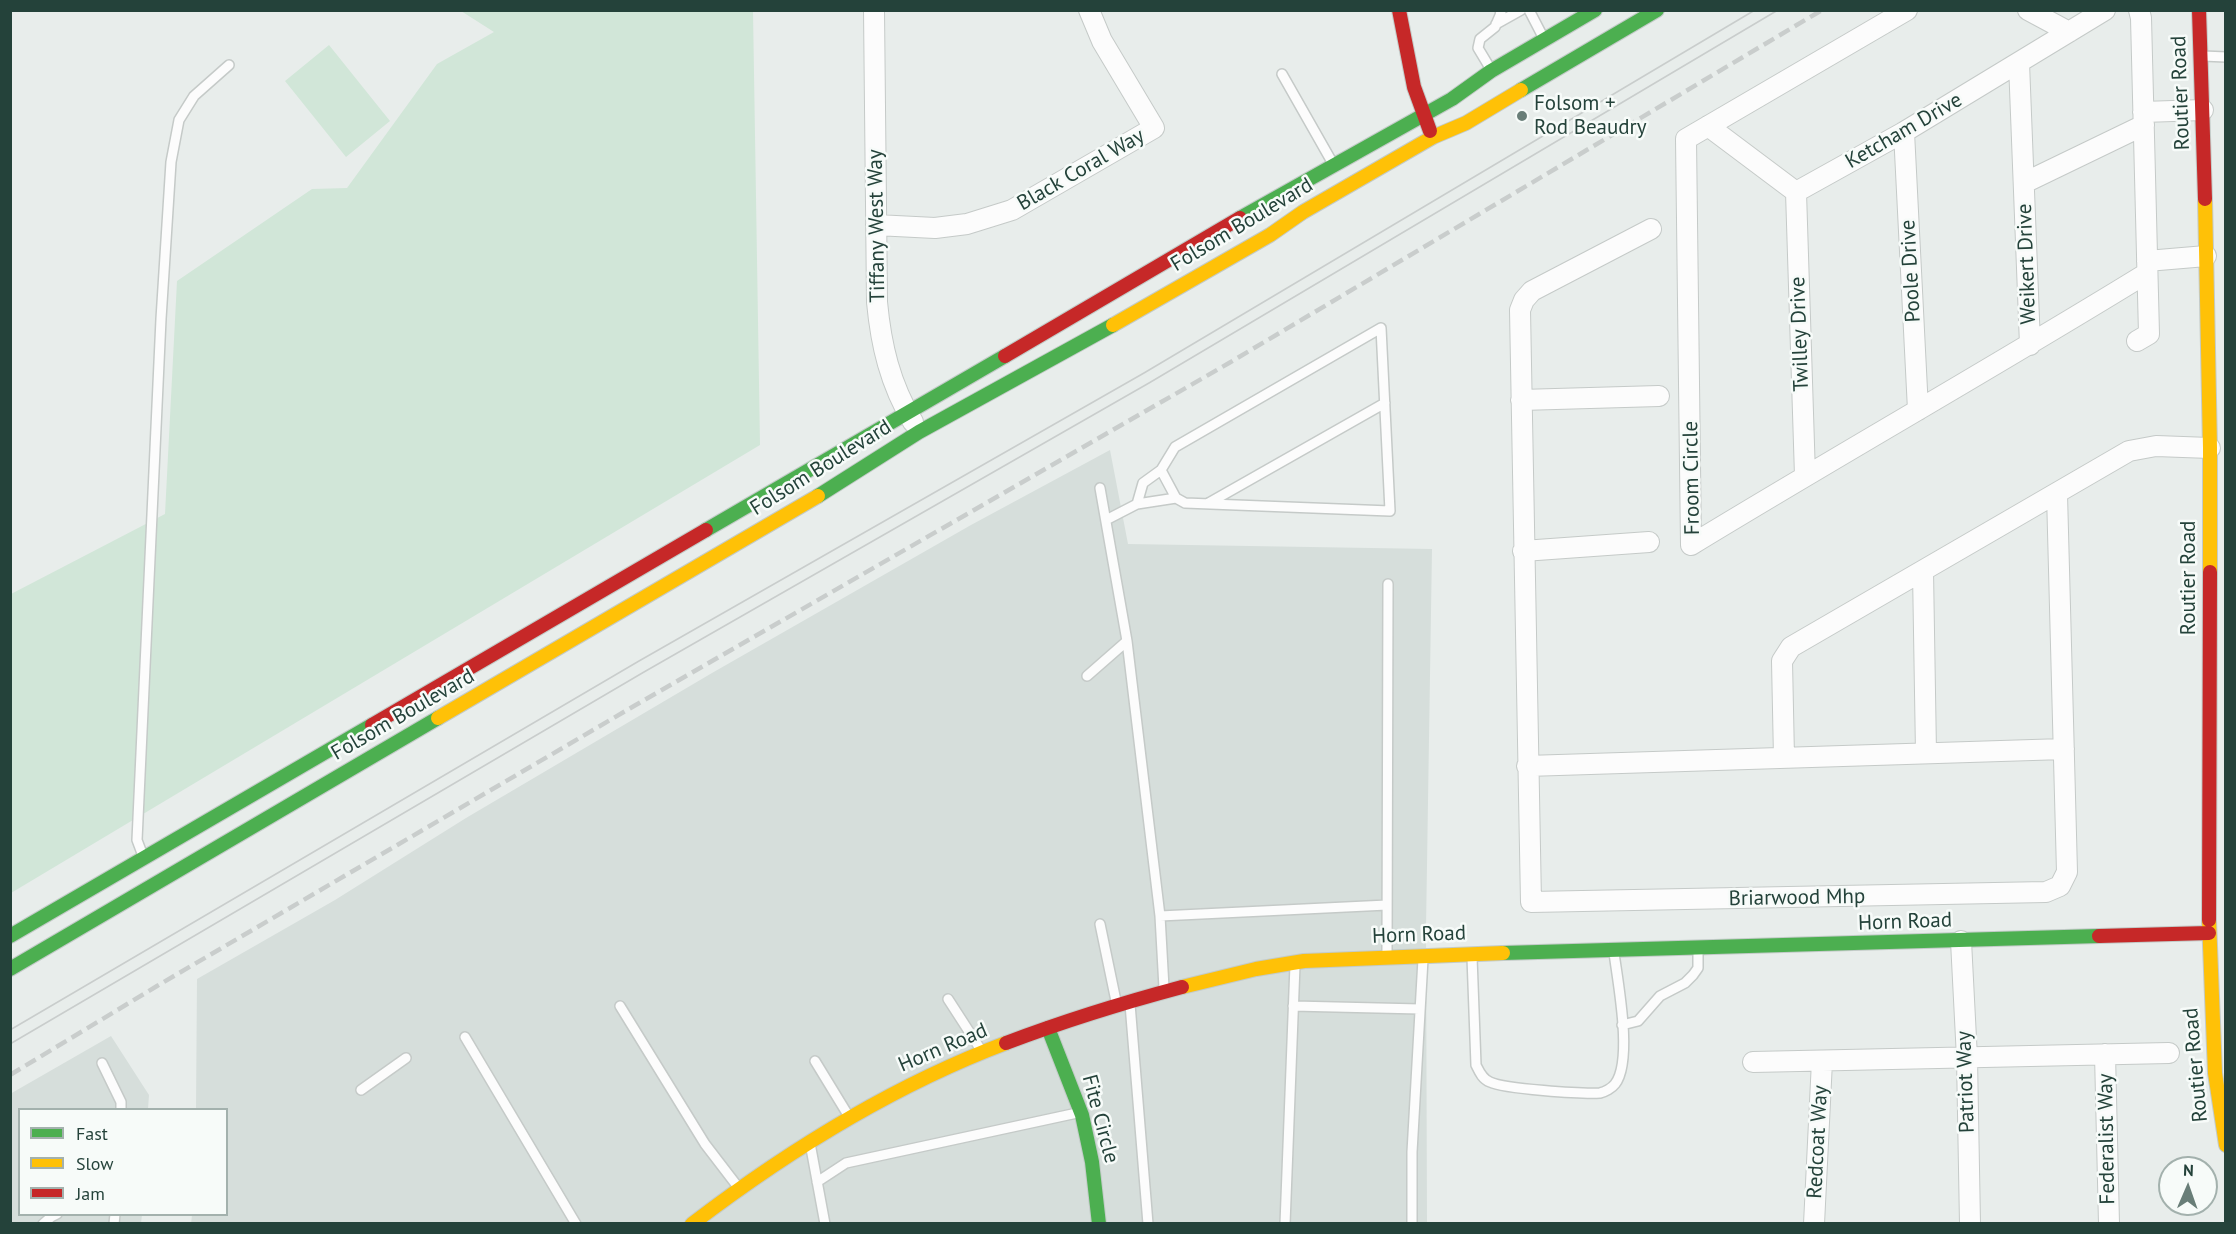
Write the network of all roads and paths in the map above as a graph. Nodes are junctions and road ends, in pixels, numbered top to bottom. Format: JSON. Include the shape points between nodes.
{"nodes":[{"id":1,"x":874,"y":10,"type":"edge"},
{"id":2,"x":1089,"y":10,"type":"edge"},
{"id":3,"x":1399,"y":10,"type":"edge"},
{"id":4,"x":1500,"y":10,"type":"edge"},
{"id":5,"x":1521,"y":10,"type":"edge"},
{"id":6,"x":1529,"y":10,"type":"edge"},
{"id":7,"x":1595,"y":10,"type":"edge"},
{"id":8,"x":1657,"y":10,"type":"edge"},
{"id":9,"x":1907,"y":10,"type":"edge"},
{"id":10,"x":2028,"y":10,"type":"edge"},
{"id":11,"x":2105,"y":10,"type":"edge"},
{"id":12,"x":2139,"y":10,"type":"edge"},
{"id":13,"x":2199,"y":10,"type":"edge"},
{"id":14,"x":1496,"y":24,"type":"junction"},
{"id":15,"x":2069,"y":32,"type":"junction"},
{"id":16,"x":1545,"y":40,"type":"junction"},
{"id":17,"x":2201,"y":56,"type":"junction"},
{"id":18,"x":2226,"y":57,"type":"edge"},
{"id":19,"x":2019,"y":63,"type":"junction"},
{"id":20,"x":230,"y":65,"type":"dead end"},
{"id":21,"x":1491,"y":71,"type":"junction"},
{"id":22,"x":1282,"y":74,"type":"dead end"},
{"id":23,"x":2203,"y":110,"type":"junction"},
{"id":24,"x":1422,"y":115,"type":"junction"},
{"id":25,"x":2143,"y":119,"type":"junction"},
{"id":26,"x":1708,"y":126,"type":"junction"},
{"id":27,"x":1904,"y":132,"type":"junction"},
{"id":28,"x":1433,"y":137,"type":"junction"},
{"id":29,"x":1333,"y":164,"type":"junction"},
{"id":30,"x":2024,"y":183,"type":"junction"},
{"id":31,"x":1796,"y":192,"type":"junction"},
{"id":32,"x":876,"y":225,"type":"junction"},
{"id":33,"x":1651,"y":229,"type":"dead end"},
{"id":34,"x":2206,"y":256,"type":"junction"},
{"id":35,"x":2147,"y":267,"type":"junction"},
{"id":36,"x":2217,"y":334,"type":"edge"},
{"id":37,"x":2138,"y":341,"type":"dead end"},
{"id":38,"x":2030,"y":345,"type":"junction"},
{"id":39,"x":1659,"y":396,"type":"dead end"},
{"id":40,"x":1521,"y":400,"type":"junction"},
{"id":41,"x":1385,"y":402,"type":"junction"},
{"id":42,"x":1918,"y":410,"type":"junction"},
{"id":43,"x":907,"y":412,"type":"junction"},
{"id":44,"x":919,"y":432,"type":"junction"},
{"id":45,"x":2210,"y":448,"type":"junction"},
{"id":46,"x":1161,"y":470,"type":"junction"},
{"id":47,"x":1805,"y":476,"type":"junction"},
{"id":48,"x":1100,"y":488,"type":"dead end"},
{"id":49,"x":2057,"y":494,"type":"junction"},
{"id":50,"x":1176,"y":498,"type":"junction"},
{"id":51,"x":1137,"y":504,"type":"junction"},
{"id":52,"x":1207,"y":504,"type":"junction"},
{"id":53,"x":1106,"y":520,"type":"junction"},
{"id":54,"x":1649,"y":542,"type":"dead end"},
{"id":55,"x":1523,"y":551,"type":"junction"},
{"id":56,"x":1923,"y":571,"type":"junction"},
{"id":57,"x":1388,"y":584,"type":"dead end"},
{"id":58,"x":1127,"y":641,"type":"junction"},
{"id":59,"x":1087,"y":676,"type":"dead end"},
{"id":60,"x":2064,"y":749,"type":"junction"},
{"id":61,"x":1926,"y":753,"type":"junction"},
{"id":62,"x":1784,"y":758,"type":"junction"},
{"id":63,"x":1527,"y":766,"type":"junction"},
{"id":64,"x":144,"y":858,"type":"junction"},
{"id":65,"x":122,"y":886,"type":"dead end"},
{"id":66,"x":102,"y":899,"type":"dead end"},
{"id":67,"x":1388,"y":905,"type":"junction"},
{"id":68,"x":1160,"y":916,"type":"junction"},
{"id":69,"x":1100,"y":924,"type":"dead end"},
{"id":70,"x":2209,"y":933,"type":"junction"},
{"id":71,"x":10,"y":936,"type":"edge"},
{"id":72,"x":1960,"y":941,"type":"junction"},
{"id":73,"x":1698,"y":948,"type":"junction"},
{"id":74,"x":1614,"y":950,"type":"junction"},
{"id":75,"x":39,"y":952,"type":"junction"},
{"id":76,"x":1472,"y":954,"type":"junction"},
{"id":77,"x":1424,"y":956,"type":"junction"},
{"id":78,"x":1387,"y":957,"type":"junction"},
{"id":79,"x":1295,"y":962,"type":"junction"},
{"id":80,"x":10,"y":969,"type":"edge"},
{"id":81,"x":1164,"y":991,"type":"junction"},
{"id":82,"x":948,"y":999,"type":"dead end"},
{"id":83,"x":1123,"y":1001,"type":"junction"},
{"id":84,"x":620,"y":1006,"type":"dead end"},
{"id":85,"x":1293,"y":1006,"type":"junction"},
{"id":86,"x":1420,"y":1009,"type":"junction"},
{"id":87,"x":1622,"y":1025,"type":"junction"},
{"id":88,"x":1048,"y":1028,"type":"junction"},
{"id":89,"x":465,"y":1037,"type":"dead end"},
{"id":90,"x":982,"y":1052,"type":"junction"},
{"id":91,"x":2169,"y":1053,"type":"dead end"},
{"id":92,"x":2106,"y":1054,"type":"junction"},
{"id":93,"x":406,"y":1058,"type":"dead end"},
{"id":94,"x":1967,"y":1058,"type":"junction"},
{"id":95,"x":815,"y":1061,"type":"dead end"},
{"id":96,"x":1822,"y":1061,"type":"junction"},
{"id":97,"x":1753,"y":1062,"type":"dead end"},
{"id":98,"x":102,"y":1063,"type":"dead end"},
{"id":99,"x":361,"y":1090,"type":"dead end"},
{"id":100,"x":121,"y":1108,"type":"edge"},
{"id":101,"x":1080,"y":1112,"type":"junction"},
{"id":102,"x":2223,"y":1117,"type":"edge"},
{"id":103,"x":849,"y":1118,"type":"junction"},
{"id":104,"x":809,"y":1141,"type":"junction"},
{"id":105,"x":2226,"y":1144,"type":"edge"},
{"id":106,"x":818,"y":1182,"type":"junction"},
{"id":107,"x":739,"y":1189,"type":"junction"},
{"id":108,"x":576,"y":1224,"type":"edge"},
{"id":109,"x":692,"y":1224,"type":"edge"},
{"id":110,"x":825,"y":1224,"type":"edge"},
{"id":111,"x":1099,"y":1224,"type":"edge"},
{"id":112,"x":1148,"y":1224,"type":"edge"},
{"id":113,"x":1285,"y":1224,"type":"edge"},
{"id":114,"x":1412,"y":1224,"type":"edge"},
{"id":115,"x":1814,"y":1224,"type":"edge"},
{"id":116,"x":1970,"y":1224,"type":"edge"},
{"id":117,"x":2109,"y":1224,"type":"edge"}],
"edges":[{"from":1,"to":32,"type":"street","name":"Tiffany West Way"},
{"from":2,"to":32,"type":"street","name":"Black Coral Way","via":[[1102,41],[1154,128],[1012,210],[967,224],[935,228]]},
{"from":3,"to":24,"type":"main road"},
{"from":4,"to":14,"type":"lane"},
{"from":5,"to":14,"type":"lane"},
{"from":6,"to":16,"type":"lane"},
{"from":7,"to":16,"type":"main road","name":"Folsom Boulevard"},
{"from":8,"to":28,"type":"main road","name":"Folsom Boulevard","via":[[1466,123]]},
{"from":9,"to":26,"type":"street","name":"Froom Circle"},
{"from":10,"to":15,"type":"street"},
{"from":11,"to":15,"type":"street","name":"Ketcham Drive"},
{"from":12,"to":25,"type":"street"},
{"from":13,"to":17,"type":"main road","name":"Routier Road"},
{"from":14,"to":21,"type":"lane","via":[[1480,39],[1478,48]]},
{"from":15,"to":19,"type":"street","name":"Ketcham Drive"},
{"from":16,"to":21,"type":"main road","name":"Folsom Boulevard"},
{"from":17,"to":18,"type":"lane"},
{"from":17,"to":23,"type":"main road","name":"Routier Road"},
{"from":19,"to":27,"type":"street","name":"Ketcham Drive"},
{"from":19,"to":30,"type":"street","name":"Weikert Drive"},
{"from":20,"to":64,"type":"lane","via":[[194,96],[179,120],[171,162],[137,829]]},
{"from":21,"to":24,"type":"main road","name":"Folsom Boulevard"},
{"from":22,"to":29,"type":"lane"},
{"from":23,"to":25,"type":"street"},
{"from":23,"to":34,"type":"main road","name":"Routier Road"},
{"from":24,"to":28,"type":"main road"},
{"from":24,"to":29,"type":"main road","name":"Folsom Boulevard"},
{"from":25,"to":30,"type":"street","name":"Weikert Drive"},
{"from":25,"to":35,"type":"street"},
{"from":26,"to":31,"type":"street"},
{"from":26,"to":47,"type":"street","name":"Froom Circle","via":[[1686,139],[1691,545]]},
{"from":27,"to":31,"type":"street","name":"Ketcham Drive"},
{"from":27,"to":42,"type":"street","name":"Poole Drive"},
{"from":28,"to":44,"type":"main road","name":"Folsom Boulevard","via":[[1077,346]]},
{"from":29,"to":43,"type":"main road","name":"Folsom Boulevard"},
{"from":30,"to":38,"type":"street","name":"Weikert Drive"},
{"from":31,"to":47,"type":"street","name":"Twilley Drive"},
{"from":32,"to":43,"type":"street","name":"Tiffany West Way","via":[[880,330],[898,396]]},
{"from":33,"to":40,"type":"street","name":"Briarwood Mhp","via":[[1532,291],[1524,300],[1520,310]]},
{"from":34,"to":35,"type":"street"},
{"from":34,"to":36,"type":"main road","name":"Routier Road"},
{"from":35,"to":37,"type":"street","via":[[2149,334]]},
{"from":35,"to":38,"type":"street","name":"Froom Circle"},
{"from":36,"to":45,"type":"main road","name":"Routier Road"},
{"from":38,"to":42,"type":"street","name":"Froom Circle"},
{"from":39,"to":40,"type":"street"},
{"from":40,"to":55,"type":"street","name":"Briarwood Mhp"},
{"from":41,"to":46,"type":"lane","via":[[1381,328],[1175,447]]},
{"from":41,"to":52,"type":"lane"},
{"from":41,"to":52,"type":"lane","via":[[1390,511]]},
{"from":42,"to":47,"type":"street","name":"Froom Circle"},
{"from":43,"to":44,"type":"street","name":"Tiffany West Way"},
{"from":43,"to":64,"type":"main road","name":"Folsom Boulevard"},
{"from":44,"to":75,"type":"main road","name":"Folsom Boulevard","via":[[801,506]]},
{"from":45,"to":49,"type":"street","via":[[2156,446],[2129,451]]},
{"from":45,"to":70,"type":"main road","name":"Routier Road"},
{"from":46,"to":50,"type":"lane"},
{"from":46,"to":51,"type":"lane","via":[[1143,483]]},
{"from":48,"to":53,"type":"lane"},
{"from":49,"to":56,"type":"street"},
{"from":49,"to":60,"type":"street","name":"Briarwood Mhp"},
{"from":50,"to":51,"type":"lane"},
{"from":50,"to":52,"type":"lane","via":[[1185,503]]},
{"from":51,"to":53,"type":"lane"},
{"from":53,"to":58,"type":"lane"},
{"from":54,"to":55,"type":"street"},
{"from":55,"to":63,"type":"street","name":"Briarwood Mhp"},
{"from":56,"to":61,"type":"street"},
{"from":56,"to":62,"type":"street","via":[[1786,653],[1782,661]]},
{"from":57,"to":67,"type":"lane"},
{"from":58,"to":59,"type":"lane"},
{"from":58,"to":68,"type":"lane"},
{"from":60,"to":61,"type":"street"},
{"from":60,"to":63,"type":"street","name":"Briarwood Mhp","via":[[2067,872],[2060,886],[2046,892],[1531,902]]},
{"from":61,"to":62,"type":"street"},
{"from":62,"to":63,"type":"street"},
{"from":64,"to":65,"type":"main road","via":[[142,874]]},
{"from":64,"to":71,"type":"main road","name":"Folsom Boulevard"},
{"from":66,"to":75,"type":"main road","via":[[62,923]]},
{"from":67,"to":68,"type":"lane"},
{"from":67,"to":78,"type":"lane"},
{"from":68,"to":81,"type":"lane"},
{"from":69,"to":83,"type":"lane"},
{"from":70,"to":72,"type":"main road","name":"Horn Road"},
{"from":70,"to":102,"type":"main road","name":"Routier Road","via":[[2215,1073]]},
{"from":72,"to":73,"type":"main road","name":"Horn Road"},
{"from":72,"to":94,"type":"street","name":"Patriot Way"},
{"from":73,"to":74,"type":"main road","name":"Horn Road"},
{"from":73,"to":87,"type":"lane","via":[[1698,968],[1693,975],[1660,996],[1638,1021]]},
{"from":74,"to":76,"type":"main road","name":"Horn Road"},
{"from":74,"to":87,"type":"lane"},
{"from":75,"to":80,"type":"main road","name":"Folsom Boulevard"},
{"from":76,"to":77,"type":"main road","name":"Horn Road"},
{"from":76,"to":87,"type":"lane","via":[[1476,1065],[1490,1083],[1602,1093],[1614,1086],[1623,1071]]},
{"from":77,"to":78,"type":"main road","name":"Horn Road"},
{"from":77,"to":86,"type":"lane"},
{"from":78,"to":79,"type":"main road","name":"Horn Road"},
{"from":79,"to":81,"type":"main road","name":"Horn Road"},
{"from":79,"to":85,"type":"lane"},
{"from":81,"to":83,"type":"main road","name":"Horn Road"},
{"from":82,"to":90,"type":"lane"},
{"from":83,"to":88,"type":"main road","name":"Horn Road"},
{"from":83,"to":112,"type":"lane"},
{"from":84,"to":107,"type":"lane","via":[[705,1144]]},
{"from":85,"to":86,"type":"lane"},
{"from":85,"to":113,"type":"lane"},
{"from":86,"to":114,"type":"lane"},
{"from":88,"to":90,"type":"main road","name":"Horn Road"},
{"from":88,"to":101,"type":"main road","name":"Fite Circle"},
{"from":89,"to":108,"type":"lane"},
{"from":90,"to":103,"type":"main road","name":"Horn Road","via":[[895,1091]]},
{"from":91,"to":92,"type":"street","name":"Federalist Way"},
{"from":92,"to":94,"type":"street","name":"Federalist Way"},
{"from":92,"to":117,"type":"street","name":"Federalist Way"},
{"from":93,"to":99,"type":"lane"},
{"from":94,"to":96,"type":"street","name":"Redcoat Way"},
{"from":94,"to":116,"type":"street","name":"Patriot Way"},
{"from":95,"to":103,"type":"lane"},
{"from":96,"to":97,"type":"street","name":"Redcoat Way"},
{"from":96,"to":115,"type":"street","name":"Redcoat Way"},
{"from":98,"to":100,"type":"lane"},
{"from":101,"to":106,"type":"lane","via":[[846,1162]]},
{"from":101,"to":111,"type":"main road","name":"Fite Circle","via":[[1092,1162]]},
{"from":102,"to":105,"type":"main road","name":"Routier Road"},
{"from":103,"to":104,"type":"main road","name":"Horn Road"},
{"from":104,"to":106,"type":"lane"},
{"from":104,"to":107,"type":"main road","name":"Horn Road"},
{"from":106,"to":110,"type":"lane"},
{"from":107,"to":109,"type":"main road","name":"Horn Road"}]}
